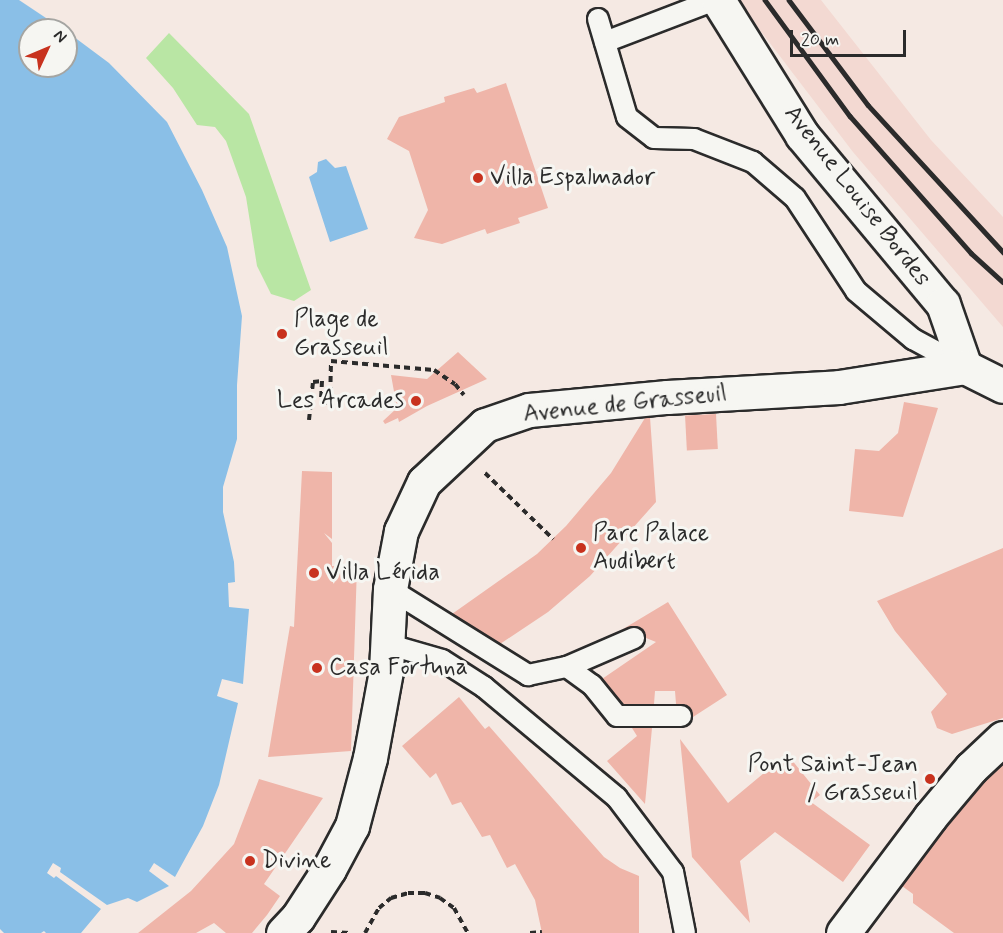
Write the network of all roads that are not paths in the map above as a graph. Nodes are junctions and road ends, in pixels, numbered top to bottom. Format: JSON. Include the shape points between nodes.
{"nodes":[{"id":1,"x":717,"y":0,"type":"edge"},
{"id":2,"x":598,"y":19,"type":"dead end"},
{"id":3,"x":605,"y":42,"type":"junction"},
{"id":4,"x":965,"y":367,"type":"junction"},
{"id":5,"x":1003,"y":386,"type":"edge"},
{"id":6,"x":390,"y":590,"type":"junction"},
{"id":7,"x":634,"y":638,"type":"dead end"},
{"id":8,"x":387,"y":644,"type":"junction"},
{"id":9,"x":567,"y":667,"type":"junction"},
{"id":10,"x":681,"y":716,"type":"dead end"},
{"id":11,"x":1003,"y":738,"type":"edge"},
{"id":12,"x":283,"y":933,"type":"edge"},
{"id":13,"x":685,"y":933,"type":"edge"},
{"id":14,"x":843,"y":933,"type":"edge"}],
"edges":[{"from":1,"to":3,"type":"lane"},
{"from":1,"to":4,"type":"street","name":"Avenue Louise Bordes","via":[[802,135],[943,304]]},
{"from":2,"to":3,"type":"lane"},
{"from":3,"to":4,"type":"lane","via":[[627,117],[654,138],[694,139],[753,162],[795,198],[856,291],[913,339]]},
{"from":4,"to":5,"type":"street"},
{"from":4,"to":6,"type":"street","name":"Avenue de Grasseuil","via":[[839,387],[529,410],[485,425],[424,482],[401,531]]},
{"from":6,"to":8,"type":"street","name":"Avenue de Grasseuil"},
{"from":6,"to":9,"type":"lane","via":[[528,675]]},
{"from":7,"to":9,"type":"lane"},
{"from":8,"to":12,"type":"street","name":"Avenue de Grasseuil","via":[[370,758],[352,826],[329,869]]},
{"from":8,"to":13,"type":"lane","via":[[442,660],[484,687],[617,798],[673,872]]},
{"from":9,"to":10,"type":"lane","via":[[592,685],[617,716]]},
{"from":11,"to":14,"type":"street","via":[[971,768],[930,817]]}]}
